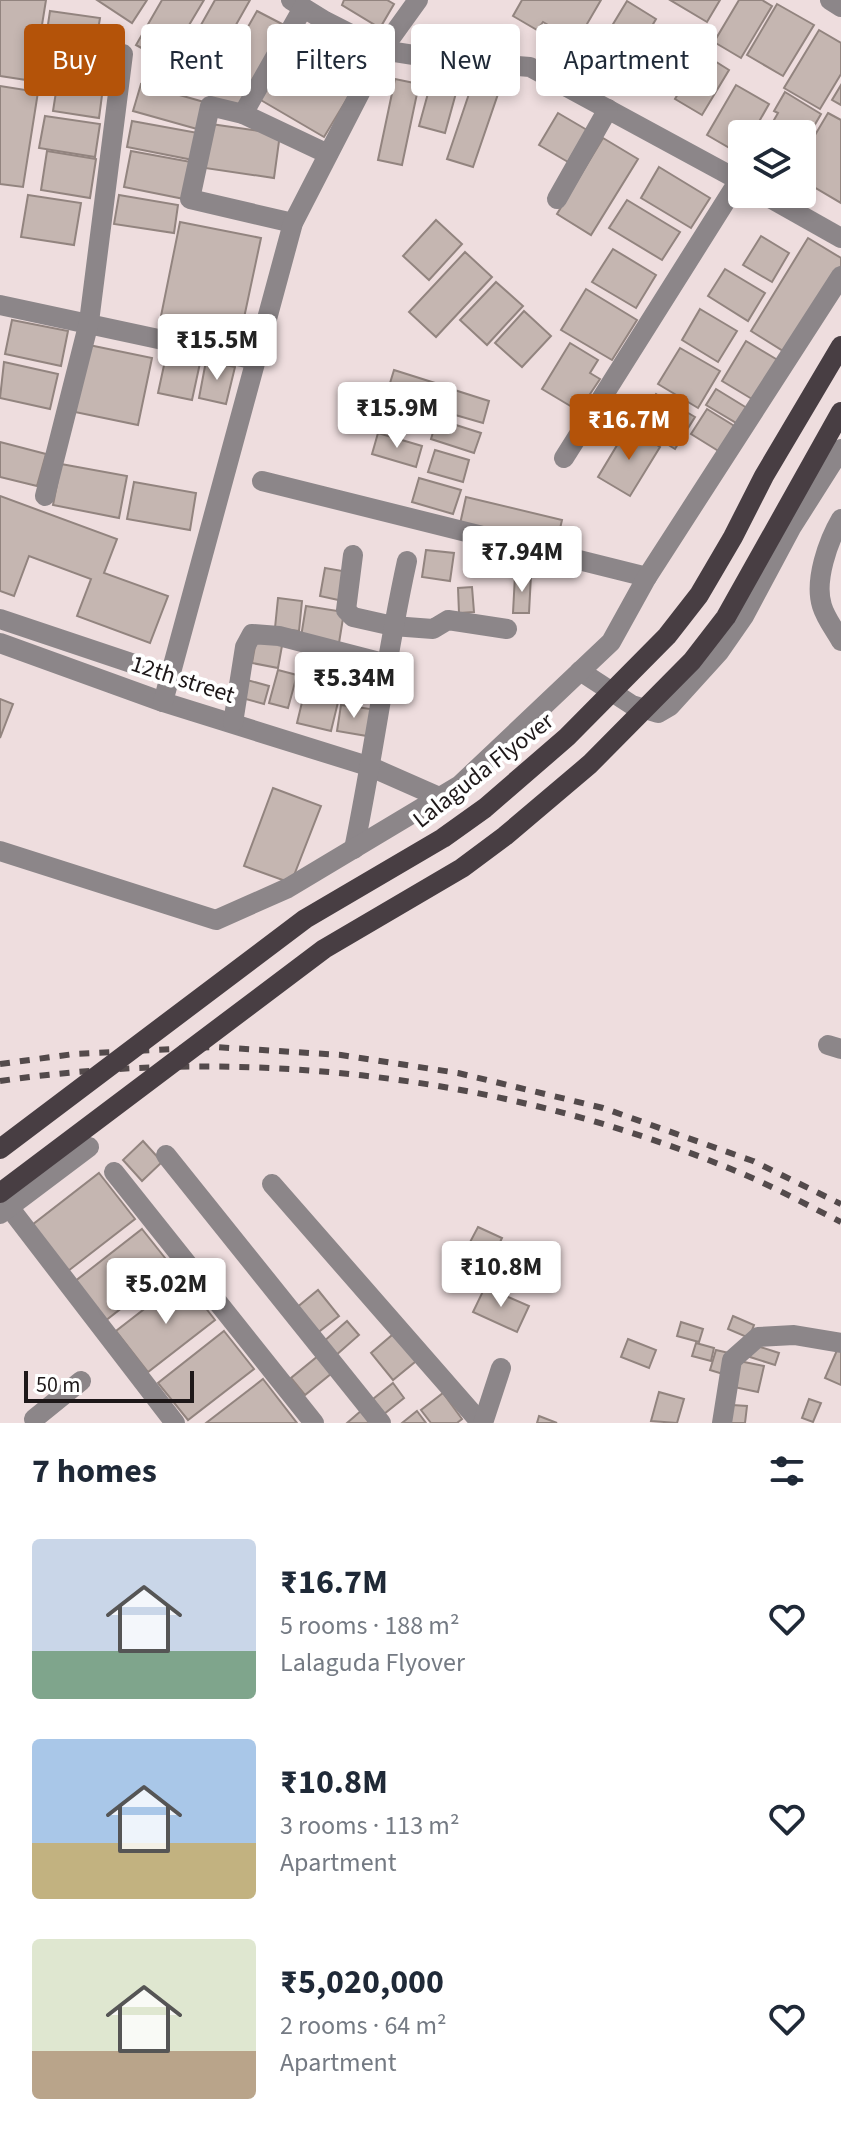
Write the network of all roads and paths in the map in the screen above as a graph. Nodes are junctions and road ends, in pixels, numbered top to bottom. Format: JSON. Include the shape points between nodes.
{"nodes":[{"id":1,"x":418,"y":0,"type":"edge"},
{"id":2,"x":830,"y":0,"type":"edge"},
{"id":3,"x":297,"y":4,"type":"edge"},
{"id":4,"x":841,"y":7,"type":"edge"},
{"id":5,"x":334,"y":24,"type":"edge"},
{"id":6,"x":395,"y":32,"type":"edge"},
{"id":7,"x":395,"y":52,"type":"edge"},
{"id":8,"x":118,"y":96,"type":"edge"},
{"id":9,"x":358,"y":96,"type":"edge"},
{"id":10,"x":608,"y":109,"type":"junction"},
{"id":11,"x":243,"y":114,"type":"junction"},
{"id":12,"x":328,"y":154,"type":"junction"},
{"id":13,"x":728,"y":174,"type":"edge"},
{"id":14,"x":557,"y":199,"type":"dead end"},
{"id":15,"x":728,"y":200,"type":"edge"},
{"id":16,"x":788,"y":208,"type":"edge"},
{"id":17,"x":293,"y":223,"type":"junction"},
{"id":18,"x":841,"y":238,"type":"edge"},
{"id":19,"x":841,"y":276,"type":"edge"},
{"id":20,"x":0,"y":305,"type":"edge"},
{"id":21,"x":89,"y":322,"type":"junction"},
{"id":22,"x":841,"y":346,"type":"edge"},
{"id":23,"x":256,"y":360,"type":"junction"},
{"id":24,"x":841,"y":412,"type":"edge"},
{"id":25,"x":841,"y":449,"type":"edge"},
{"id":26,"x":564,"y":458,"type":"dead end"},
{"id":27,"x":262,"y":481,"type":"dead end"},
{"id":28,"x":45,"y":496,"type":"dead end"},
{"id":29,"x":841,"y":519,"type":"edge"},
{"id":30,"x":353,"y":555,"type":"dead end"},
{"id":31,"x":407,"y":561,"type":"dead end"},
{"id":32,"x":647,"y":577,"type":"junction"},
{"id":33,"x":0,"y":619,"type":"edge"},
{"id":34,"x":393,"y":626,"type":"junction"},
{"id":35,"x":507,"y":629,"type":"dead end"},
{"id":36,"x":841,"y":641,"type":"edge"},
{"id":37,"x":0,"y":643,"type":"edge"},
{"id":38,"x":387,"y":664,"type":"junction"},
{"id":39,"x":580,"y":671,"type":"junction"},
{"id":40,"x":170,"y":676,"type":"junction"},
{"id":41,"x":163,"y":702,"type":"junction"},
{"id":42,"x":233,"y":723,"type":"junction"},
{"id":43,"x":371,"y":767,"type":"junction"},
{"id":44,"x":439,"y":797,"type":"junction"},
{"id":45,"x":354,"y":849,"type":"junction"},
{"id":46,"x":0,"y":851,"type":"edge"},
{"id":47,"x":89,"y":1147,"type":"dead end"},
{"id":48,"x":0,"y":1149,"type":"edge"},
{"id":49,"x":166,"y":1155,"type":"dead end"},
{"id":50,"x":114,"y":1172,"type":"dead end"},
{"id":51,"x":272,"y":1184,"type":"dead end"},
{"id":52,"x":3,"y":1204,"type":"edge"},
{"id":53,"x":841,"y":1343,"type":"edge"},
{"id":54,"x":501,"y":1368,"type":"dead end"},
{"id":55,"x":81,"y":1381,"type":"dead end"},
{"id":56,"x":33,"y":1422,"type":"edge"},
{"id":57,"x":175,"y":1423,"type":"edge"},
{"id":58,"x":314,"y":1423,"type":"edge"},
{"id":59,"x":381,"y":1423,"type":"edge"},
{"id":60,"x":482,"y":1423,"type":"edge"},
{"id":61,"x":722,"y":1423,"type":"edge"}],
"edges":[{"from":1,"to":6,"type":"street"},
{"from":2,"to":4,"type":"street"},
{"from":3,"to":5,"type":"street"},
{"from":3,"to":11,"type":"street"},
{"from":7,"to":10,"type":"street","via":[[530,67]]},
{"from":8,"to":21,"type":"street"},
{"from":9,"to":12,"type":"street"},
{"from":10,"to":13,"type":"street"},
{"from":10,"to":14,"type":"street"},
{"from":11,"to":12,"type":"street"},
{"from":11,"to":17,"type":"street","via":[[210,106],[190,199]]},
{"from":12,"to":17,"type":"street"},
{"from":15,"to":26,"type":"street"},
{"from":16,"to":18,"type":"street"},
{"from":17,"to":23,"type":"street"},
{"from":19,"to":32,"type":"street"},
{"from":20,"to":21,"type":"street"},
{"from":21,"to":23,"type":"street"},
{"from":21,"to":28,"type":"street"},
{"from":22,"to":48,"type":"main road","name":"Lalaguda Flyover","bridge":true,"via":[[699,595],[667,636],[567,737],[474,816],[305,919]]},
{"from":23,"to":40,"type":"street"},
{"from":24,"to":52,"type":"main road","bridge":true,"via":[[726,617],[692,661],[590,764],[462,868],[312,957]]},
{"from":25,"to":39,"type":"street","via":[[744,616],[670,706],[658,713],[632,705]]},
{"from":27,"to":32,"type":"street"},
{"from":29,"to":36,"type":"street","via":[[830,537],[821,603]]},
{"from":30,"to":34,"type":"street","via":[[348,613]]},
{"from":31,"to":34,"type":"street"},
{"from":32,"to":39,"type":"street","via":[[611,642]]},
{"from":33,"to":40,"type":"street"},
{"from":34,"to":35,"type":"street","via":[[433,629],[448,620]]},
{"from":34,"to":38,"type":"street"},
{"from":37,"to":41,"type":"street","name":"12th street"},
{"from":38,"to":42,"type":"street","via":[[252,634],[245,647]]},
{"from":38,"to":43,"type":"street"},
{"from":39,"to":44,"type":"street","via":[[460,785]]},
{"from":40,"to":41,"type":"street"},
{"from":41,"to":42,"type":"street","name":"12th street"},
{"from":42,"to":43,"type":"street","name":"12th street"},
{"from":43,"to":44,"type":"street","name":"12th street"},
{"from":43,"to":45,"type":"street"},
{"from":44,"to":45,"type":"street"},
{"from":45,"to":46,"type":"street","via":[[288,888],[216,920]]},
{"from":47,"to":52,"type":"street"},
{"from":49,"to":59,"type":"street"},
{"from":50,"to":58,"type":"street"},
{"from":51,"to":60,"type":"street"},
{"from":52,"to":57,"type":"street"},
{"from":53,"to":61,"type":"street","via":[[794,1335],[758,1337],[732,1360]]},
{"from":54,"to":60,"type":"street"},
{"from":55,"to":56,"type":"street"}]}
